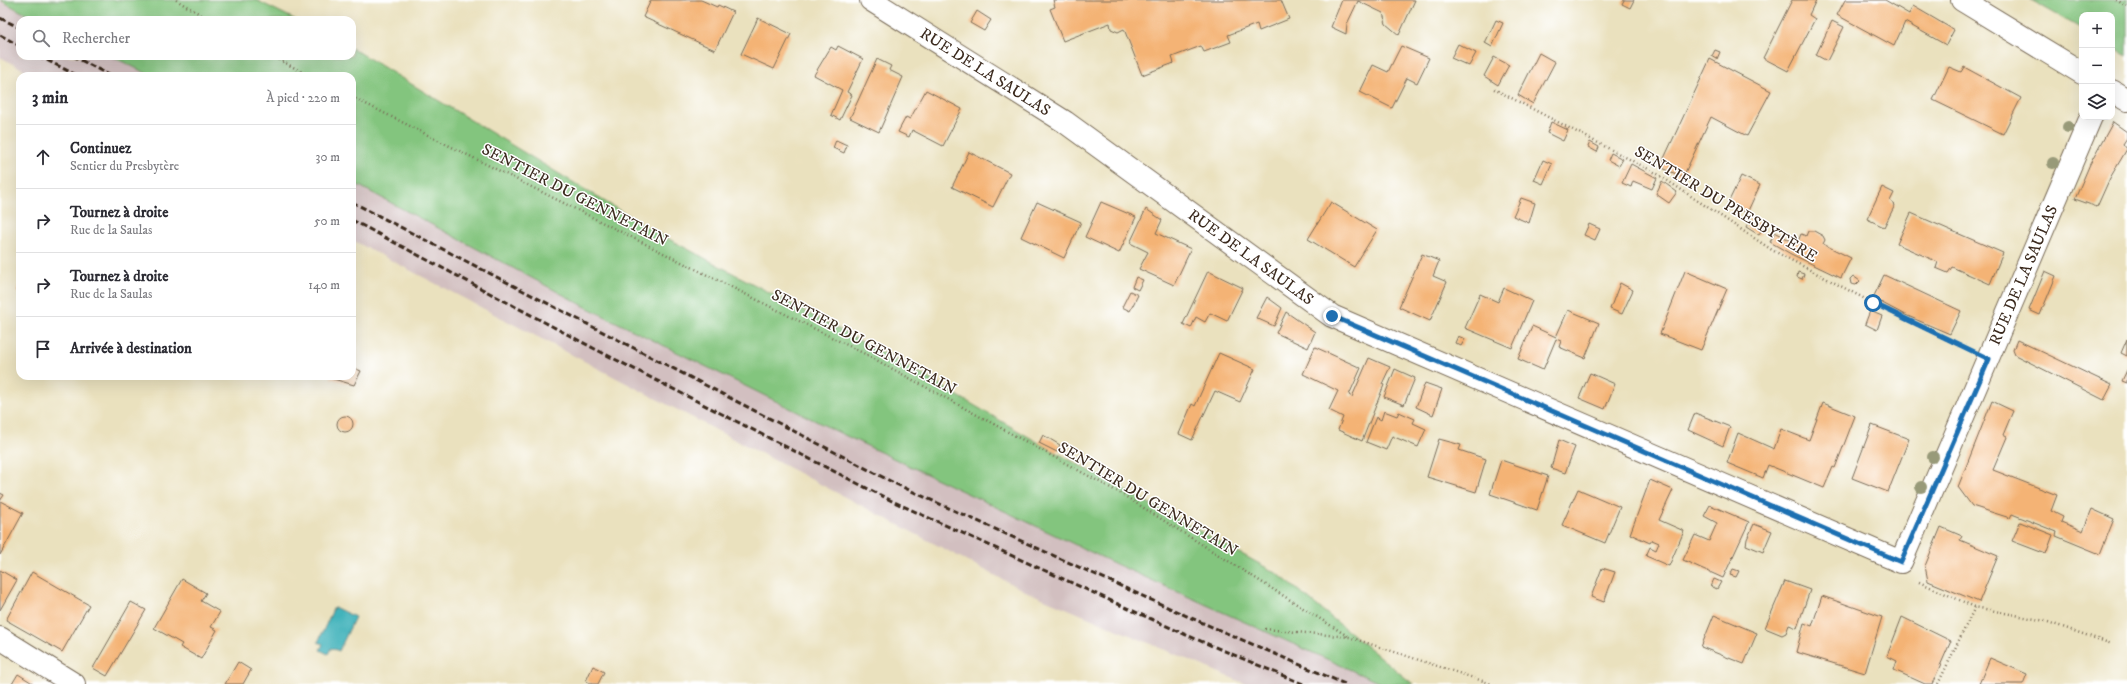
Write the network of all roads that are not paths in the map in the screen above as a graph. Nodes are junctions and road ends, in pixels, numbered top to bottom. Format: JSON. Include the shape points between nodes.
{"nodes":[{"id":1,"x":871,"y":0,"type":"edge"},
{"id":2,"x":1962,"y":0,"type":"edge"},
{"id":3,"x":2079,"y":71,"type":"edge"},
{"id":4,"x":2115,"y":93,"type":"edge"},
{"id":5,"x":2127,"y":100,"type":"edge"},
{"id":6,"x":2089,"y":120,"type":"edge"},
{"id":7,"x":0,"y":638,"type":"edge"},
{"id":8,"x":74,"y":684,"type":"edge"}],
"edges":[{"from":1,"to":6,"type":"street","name":"RUE DE LA SAULAS","via":[[1065,122],[1332,316],[1901,562]]},
{"from":2,"to":3,"type":"street"},
{"from":4,"to":5,"type":"street"},
{"from":7,"to":8,"type":"street"}]}
